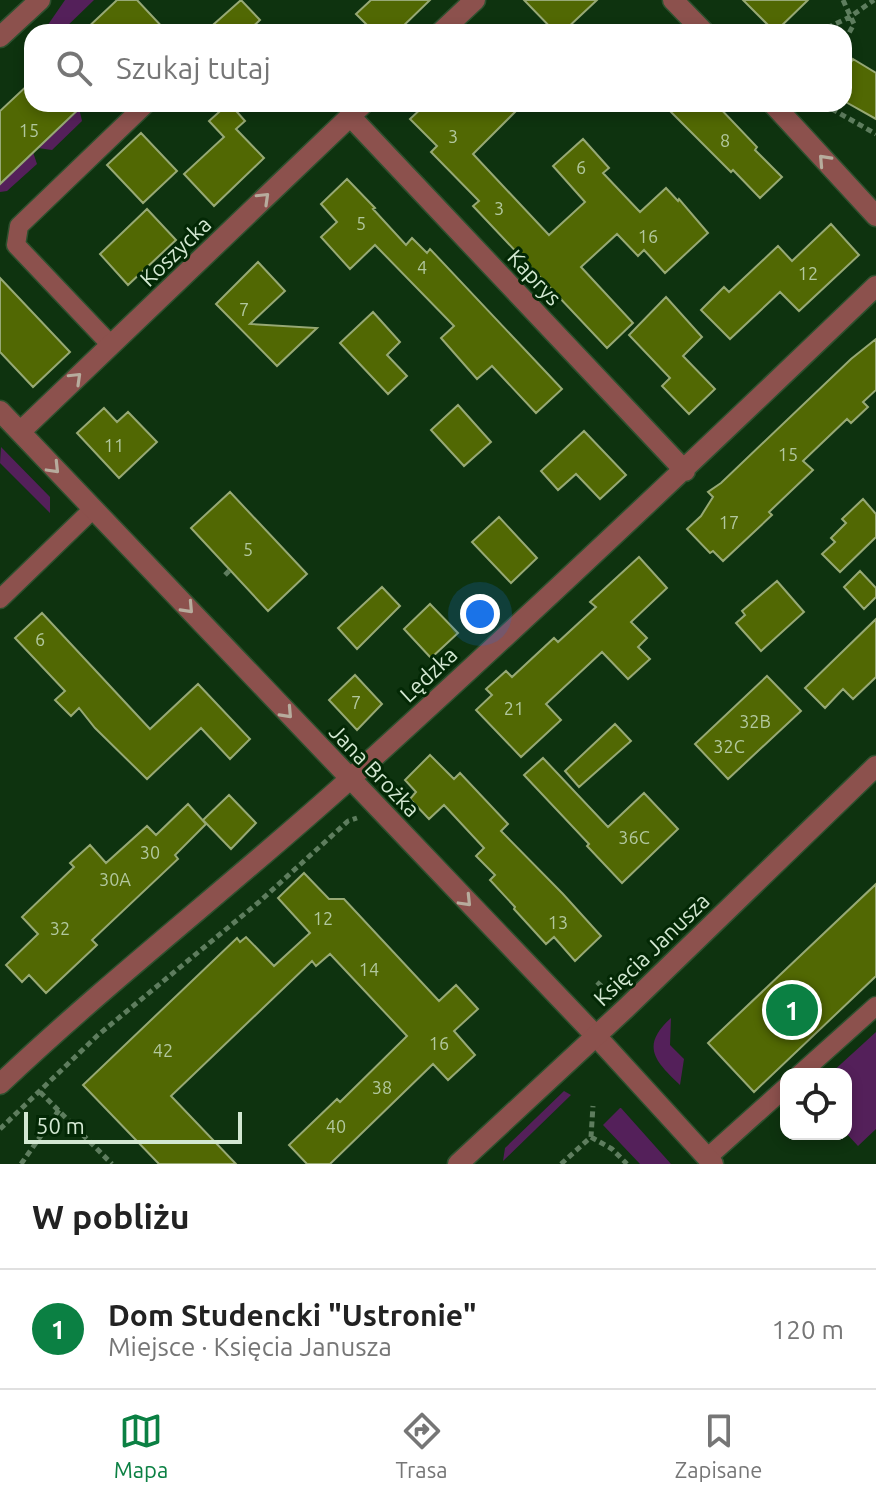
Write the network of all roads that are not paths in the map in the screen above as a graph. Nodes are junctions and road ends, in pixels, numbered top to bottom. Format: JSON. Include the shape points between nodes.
{"nodes":[{"id":1,"x":40,"y":0,"type":"edge"},
{"id":2,"x":475,"y":0,"type":"edge"},
{"id":3,"x":673,"y":0,"type":"edge"},
{"id":4,"x":450,"y":24,"type":"edge"},
{"id":5,"x":696,"y":24,"type":"edge"},
{"id":6,"x":0,"y":37,"type":"edge"},
{"id":7,"x":138,"y":112,"type":"edge"},
{"id":8,"x":355,"y":112,"type":"edge"},
{"id":9,"x":359,"y":112,"type":"edge"},
{"id":10,"x":780,"y":112,"type":"edge"},
{"id":11,"x":876,"y":216,"type":"edge"},
{"id":12,"x":876,"y":286,"type":"edge"},
{"id":13,"x":111,"y":345,"type":"junction"},
{"id":14,"x":0,"y":411,"type":"edge"},
{"id":15,"x":20,"y":432,"type":"junction"},
{"id":16,"x":685,"y":471,"type":"junction"},
{"id":17,"x":93,"y":509,"type":"junction"},
{"id":18,"x":0,"y":599,"type":"edge"},
{"id":19,"x":876,"y":766,"type":"edge"},
{"id":20,"x":350,"y":779,"type":"junction"},
{"id":21,"x":876,"y":1006,"type":"edge"},
{"id":22,"x":596,"y":1036,"type":"junction"},
{"id":23,"x":807,"y":1068,"type":"edge"},
{"id":24,"x":0,"y":1084,"type":"edge"},
{"id":25,"x":780,"y":1093,"type":"edge"},
{"id":26,"x":710,"y":1161,"type":"edge"},
{"id":27,"x":458,"y":1164,"type":"edge"}],
"edges":[{"from":1,"to":6,"type":"street"},
{"from":2,"to":4,"type":"street"},
{"from":3,"to":5,"type":"street"},
{"from":7,"to":13,"type":"lane","via":[[19,226],[16,245]]},
{"from":13,"to":8,"type":"street","name":"Koszycka","one_way":true},
{"from":9,"to":16,"type":"street","name":"Kaprys"},
{"from":11,"to":10,"type":"street","one_way":true},
{"from":12,"to":16,"type":"street","name":"Lędzka"},
{"from":15,"to":13,"type":"street","name":"Koszycka","one_way":true},
{"from":14,"to":15,"type":"street","name":"Jana Brożka"},
{"from":15,"to":17,"type":"street","name":"Jana Brożka","one_way":true},
{"from":16,"to":20,"type":"street","name":"Lędzka"},
{"from":17,"to":18,"type":"lane"},
{"from":17,"to":20,"type":"street","name":"Jana Brożka","one_way":true},
{"from":19,"to":22,"type":"street","name":"Księcia Janusza"},
{"from":20,"to":22,"type":"street","name":"Jana Brożka","one_way":true},
{"from":20,"to":24,"type":"street","name":"Lędzka"},
{"from":21,"to":23,"type":"lane"},
{"from":22,"to":26,"type":"street","name":"Jana Brożka"},
{"from":22,"to":27,"type":"street","name":"Księcia Janusza"},
{"from":25,"to":26,"type":"lane"}]}
